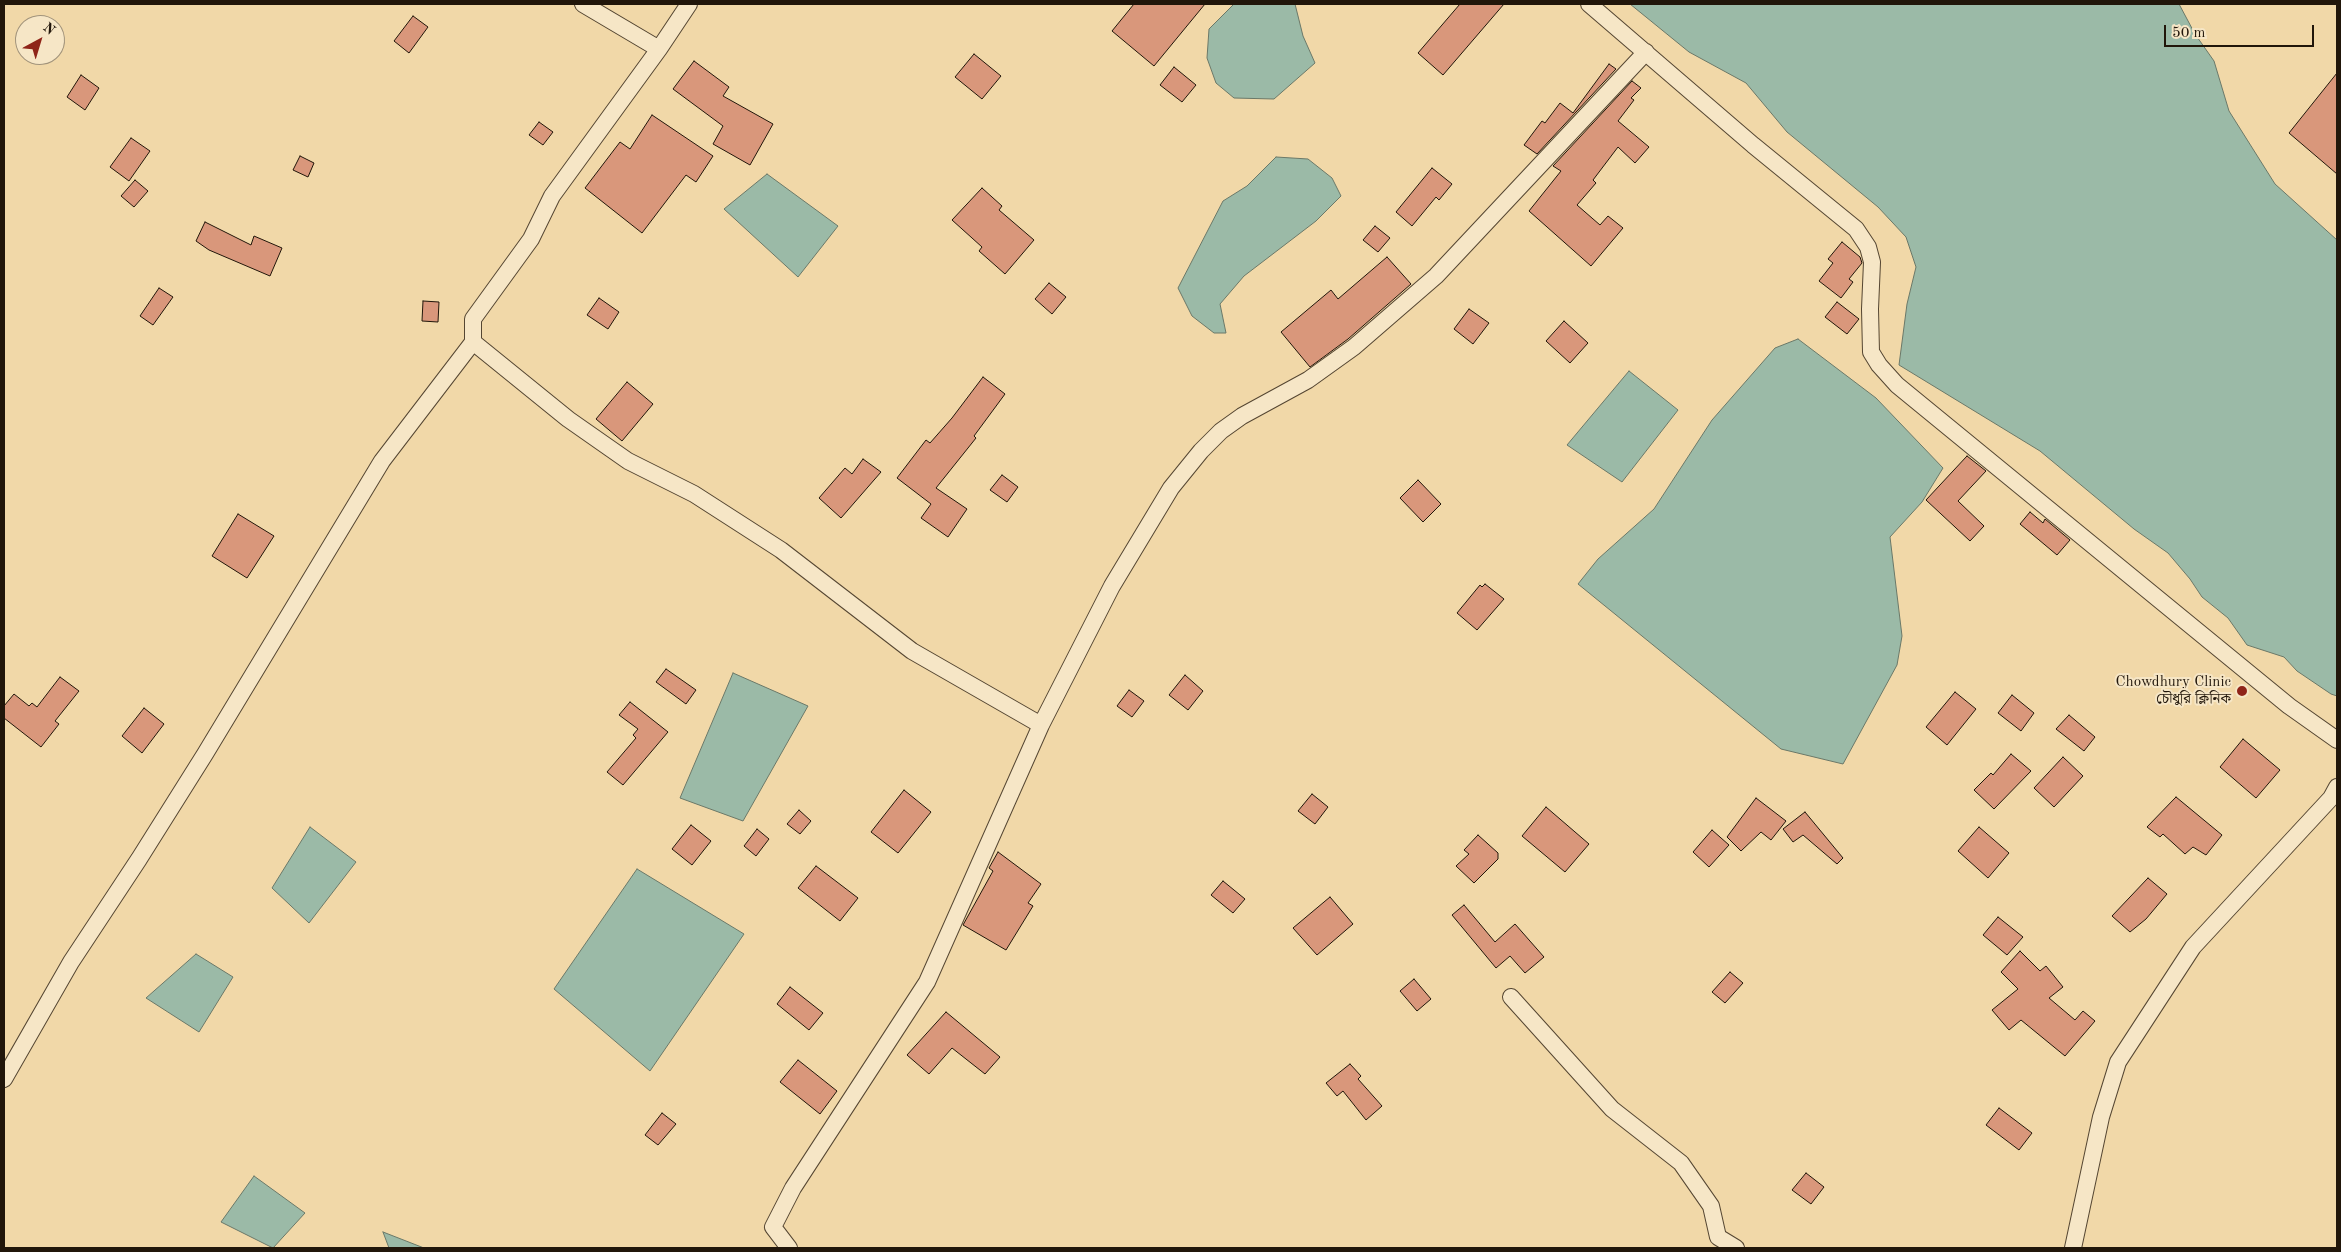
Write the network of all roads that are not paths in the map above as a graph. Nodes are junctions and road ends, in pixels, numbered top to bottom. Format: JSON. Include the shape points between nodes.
{"nodes":[{"id":1,"x":584,"y":4,"type":"edge"},
{"id":2,"x":689,"y":4,"type":"edge"},
{"id":3,"x":1590,"y":4,"type":"edge"},
{"id":4,"x":660,"y":49,"type":"junction"},
{"id":5,"x":1646,"y":52,"type":"junction"},
{"id":6,"x":473,"y":342,"type":"junction"},
{"id":7,"x":1041,"y":725,"type":"junction"},
{"id":8,"x":2337,"y":740,"type":"edge"},
{"id":9,"x":2337,"y":787,"type":"edge"},
{"id":10,"x":1511,"y":997,"type":"dead end"},
{"id":11,"x":4,"y":1079,"type":"edge"},
{"id":12,"x":789,"y":1248,"type":"edge"},
{"id":13,"x":1736,"y":1248,"type":"edge"},
{"id":14,"x":2072,"y":1248,"type":"edge"}],
"edges":[{"from":1,"to":4,"type":"street"},
{"from":2,"to":4,"type":"street"},
{"from":3,"to":5,"type":"street"},
{"from":4,"to":6,"type":"street","via":[[552,196],[531,239],[473,319]]},
{"from":5,"to":7,"type":"street","via":[[1436,276],[1354,347],[1308,380],[1242,416],[1201,451],[1171,488],[1112,586]]},
{"from":5,"to":8,"type":"street","via":[[1856,229],[1868,247],[1872,262],[1871,352],[1897,385],[2289,706]]},
{"from":6,"to":7,"type":"street","via":[[568,419],[628,461],[694,494],[781,550],[912,651]]},
{"from":6,"to":11,"type":"street","via":[[382,460],[205,754],[71,962]]},
{"from":7,"to":12,"type":"street","via":[[927,982],[793,1188],[773,1227]]},
{"from":9,"to":14,"type":"street","via":[[2331,798],[2193,947],[2118,1062],[2101,1117]]},
{"from":10,"to":13,"type":"street","via":[[1612,1109],[1682,1163],[1711,1206],[1718,1236]]}]}
